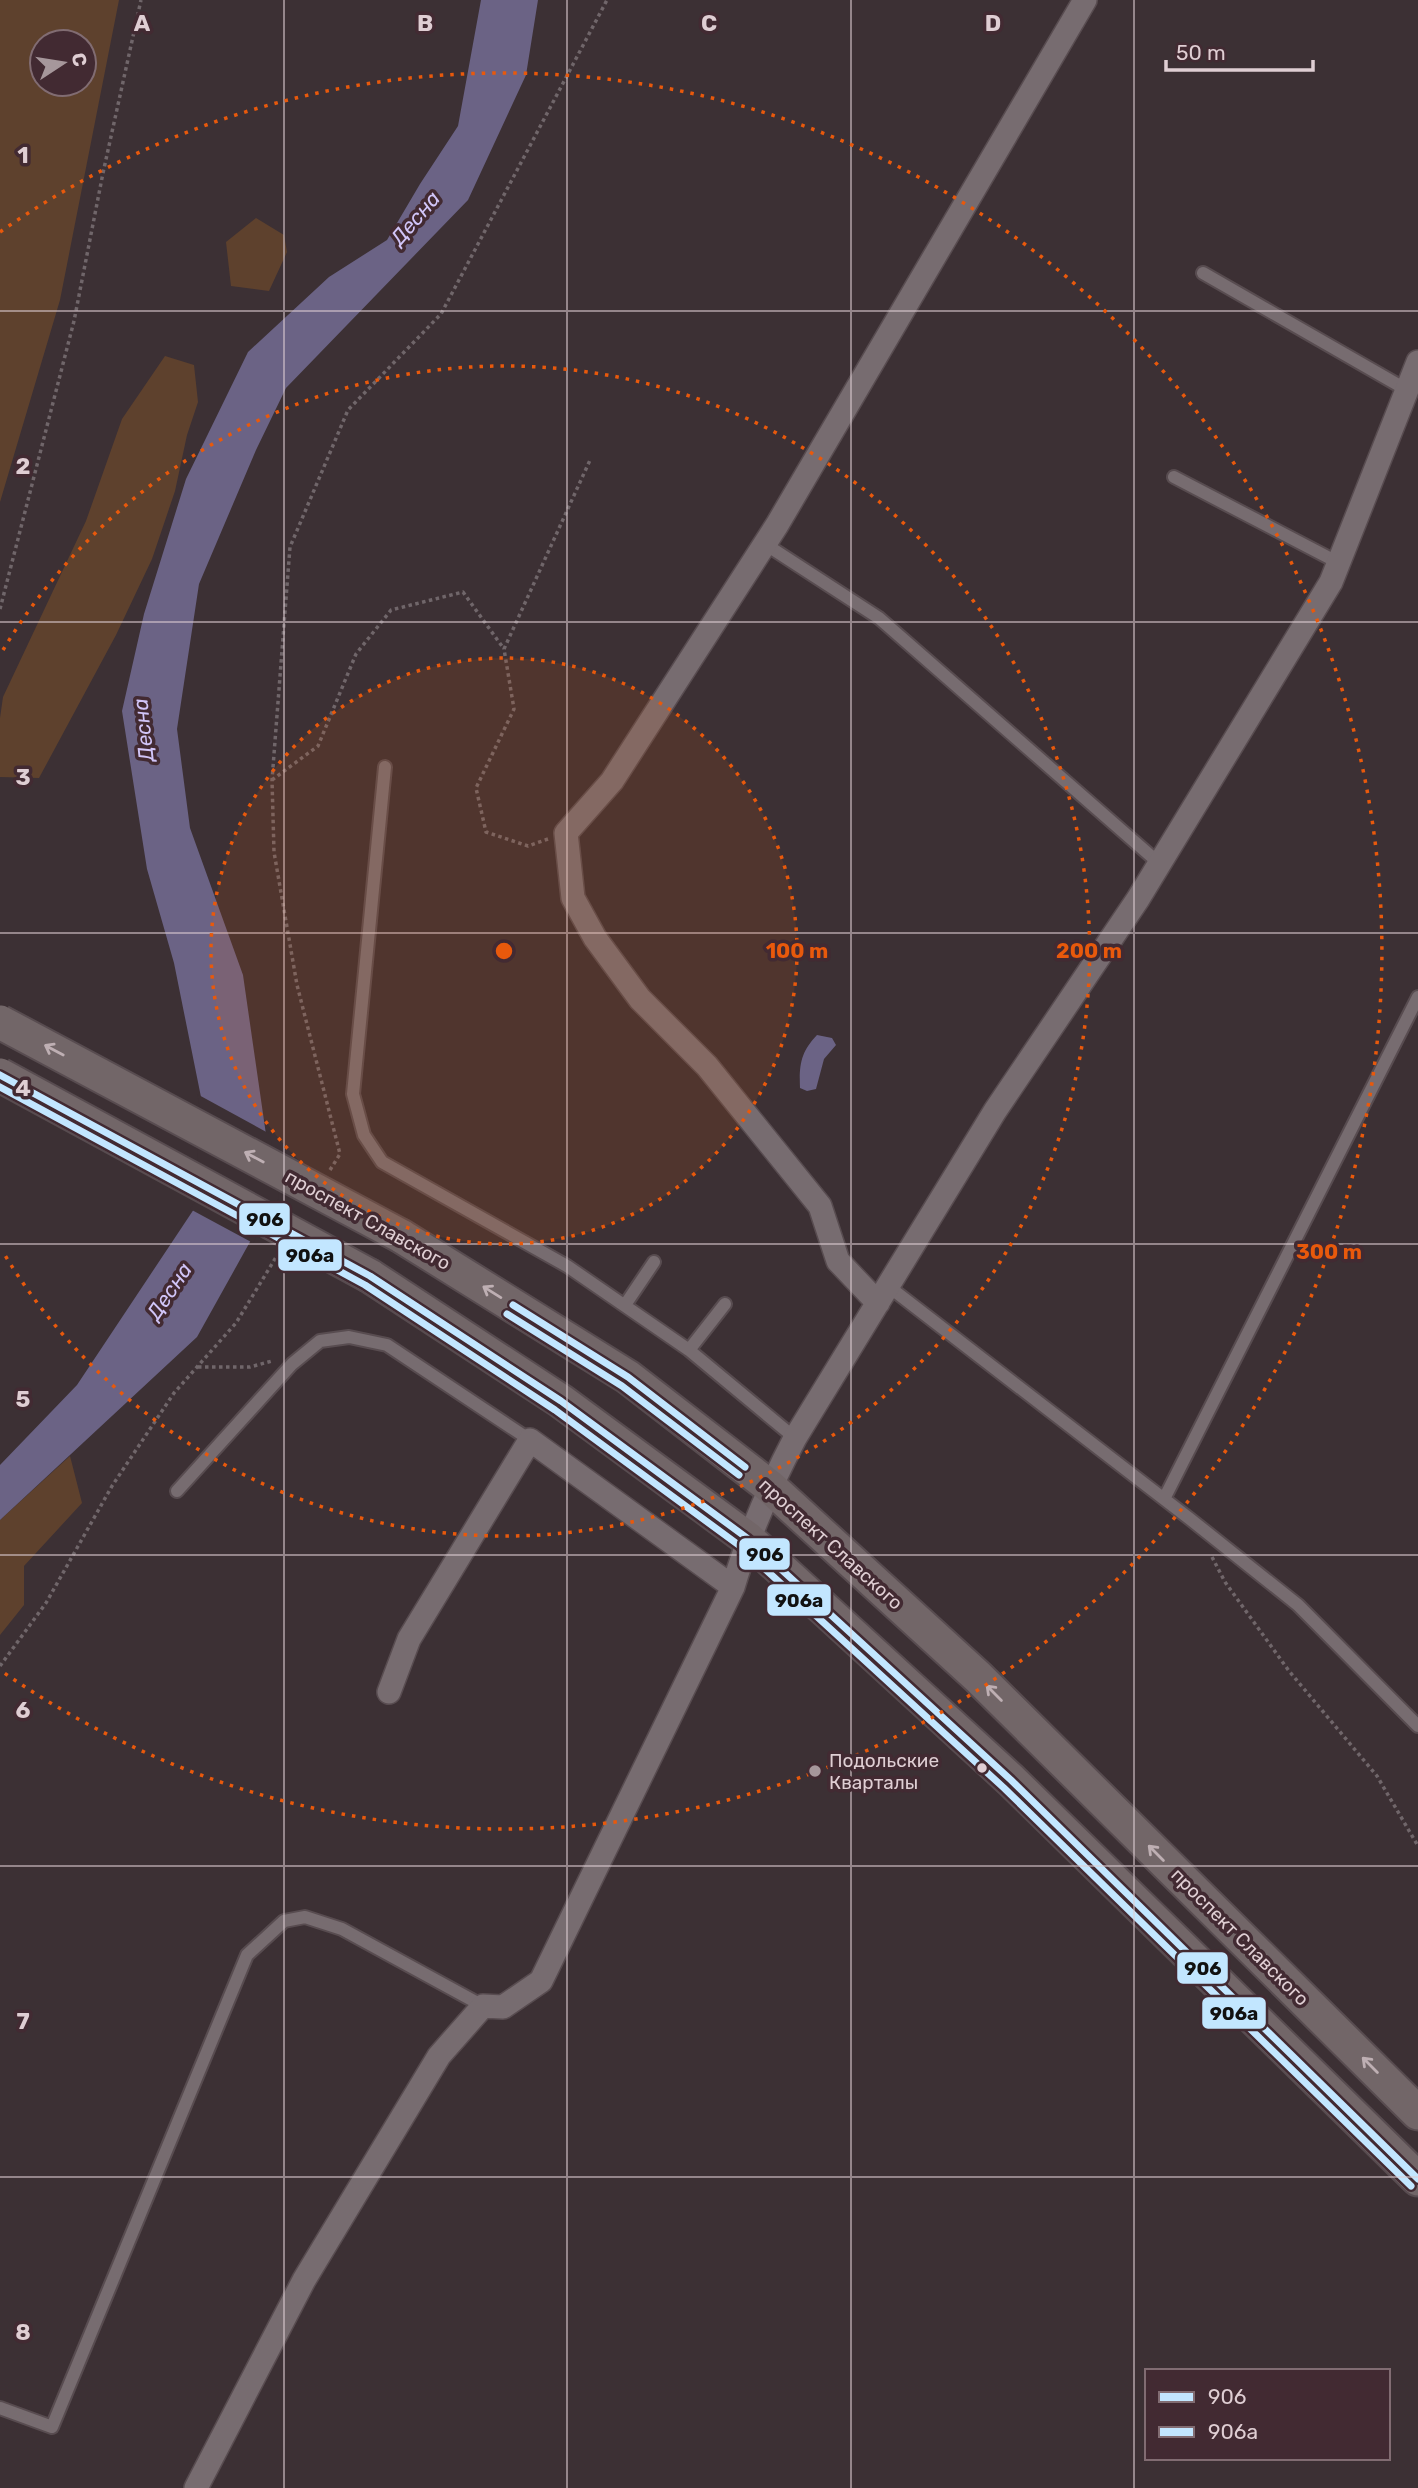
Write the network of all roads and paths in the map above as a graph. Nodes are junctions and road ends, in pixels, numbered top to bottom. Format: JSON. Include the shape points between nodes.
{"nodes":[{"id":1,"x":141,"y":0,"type":"edge"},
{"id":2,"x":607,"y":0,"type":"edge"},
{"id":3,"x":1085,"y":0,"type":"edge"},
{"id":4,"x":1203,"y":273,"type":"dead end"},
{"id":5,"x":1418,"y":362,"type":"edge"},
{"id":6,"x":1407,"y":390,"type":"junction"},
{"id":7,"x":590,"y":458,"type":"dead end"},
{"id":8,"x":1174,"y":477,"type":"dead end"},
{"id":9,"x":765,"y":544,"type":"junction"},
{"id":10,"x":1339,"y":563,"type":"junction"},
{"id":11,"x":0,"y":608,"type":"edge"},
{"id":12,"x":504,"y":649,"type":"junction"},
{"id":13,"x":385,"y":767,"type":"dead end"},
{"id":14,"x":272,"y":780,"type":"junction"},
{"id":15,"x":566,"y":833,"type":"junction"},
{"id":16,"x":1160,"y":864,"type":"junction"},
{"id":17,"x":1418,"y":997,"type":"edge"},
{"id":18,"x":0,"y":1022,"type":"edge"},
{"id":19,"x":0,"y":1075,"type":"edge"},
{"id":20,"x":326,"y":1177,"type":"dead end"},
{"id":21,"x":285,"y":1244,"type":"dead end"},
{"id":22,"x":654,"y":1262,"type":"dead end"},
{"id":23,"x":883,"y":1295,"type":"junction"},
{"id":24,"x":725,"y":1304,"type":"dead end"},
{"id":25,"x":625,"y":1305,"type":"junction"},
{"id":26,"x":689,"y":1350,"type":"junction"},
{"id":27,"x":307,"y":1352,"type":"junction"},
{"id":28,"x":198,"y":1367,"type":"junction"},
{"id":29,"x":795,"y":1438,"type":"junction"},
{"id":30,"x":530,"y":1440,"type":"junction"},
{"id":31,"x":769,"y":1486,"type":"junction"},
{"id":32,"x":177,"y":1491,"type":"dead end"},
{"id":33,"x":1164,"y":1499,"type":"junction"},
{"id":34,"x":1190,"y":1519,"type":"junction"},
{"id":35,"x":747,"y":1538,"type":"junction"},
{"id":36,"x":733,"y":1587,"type":"junction"},
{"id":37,"x":0,"y":1666,"type":"edge"},
{"id":38,"x":389,"y":1692,"type":"dead end"},
{"id":39,"x":1418,"y":1726,"type":"edge"},
{"id":40,"x":1418,"y":1846,"type":"edge"},
{"id":41,"x":483,"y":2006,"type":"junction"},
{"id":42,"x":1418,"y":2113,"type":"edge"},
{"id":43,"x":1418,"y":2179,"type":"edge"},
{"id":44,"x":0,"y":2408,"type":"edge"},
{"id":45,"x":196,"y":2488,"type":"edge"}],
"edges":[{"from":1,"to":11,"type":"path","via":[[74,321]]},
{"from":2,"to":14,"type":"path","via":[[441,314],[348,410],[290,547]]},
{"from":3,"to":9,"type":"street"},
{"from":4,"to":6,"type":"lane"},
{"from":5,"to":6,"type":"street"},
{"from":6,"to":10,"type":"street"},
{"from":7,"to":12,"type":"path"},
{"from":8,"to":10,"type":"lane"},
{"from":9,"to":15,"type":"street","via":[[612,781]]},
{"from":9,"to":16,"type":"lane","via":[[879,618]]},
{"from":10,"to":16,"type":"street"},
{"from":12,"to":14,"type":"path","via":[[463,592],[391,610],[356,654],[318,747]]},
{"from":12,"to":15,"type":"path","via":[[514,709],[476,788],[486,832],[528,846]]},
{"from":13,"to":25,"type":"lane","via":[[353,1094],[364,1135],[382,1162],[567,1266]]},
{"from":14,"to":20,"type":"path","via":[[274,852],[297,985],[340,1154]]},
{"from":15,"to":23,"type":"street","via":[[573,898],[595,938],[640,999],[707,1066],[820,1206],[838,1261]]},
{"from":16,"to":23,"type":"street","via":[[995,1111]]},
{"from":17,"to":33,"type":"lane"},
{"from":31,"to":18,"type":"main road","name":"проспект Славского","one_way":true,"bridge":true,"via":[[618,1370],[401,1236]]},
{"from":19,"to":35,"type":"main road","bridge":true,"via":[[370,1276],[561,1402]]},
{"from":21,"to":28,"type":"path","via":[[236,1323]]},
{"from":22,"to":25,"type":"lane"},
{"from":23,"to":29,"type":"street"},
{"from":23,"to":33,"type":"lane"},
{"from":24,"to":26,"type":"lane"},
{"from":25,"to":26,"type":"lane"},
{"from":26,"to":29,"type":"lane"},
{"from":27,"to":28,"type":"path","via":[[250,1367]]},
{"from":27,"to":30,"type":"lane","via":[[320,1341],[349,1337],[387,1345]]},
{"from":27,"to":32,"type":"lane"},
{"from":28,"to":37,"type":"path","via":[[174,1393],[112,1486],[46,1603]]},
{"from":29,"to":31,"type":"street"},
{"from":30,"to":36,"type":"street"},
{"from":30,"to":38,"type":"street","via":[[409,1639]]},
{"from":31,"to":35,"type":"street"},
{"from":42,"to":31,"type":"main road","name":"проспект Славского","one_way":true,"via":[[978,1677]]},
{"from":33,"to":34,"type":"lane"},
{"from":34,"to":39,"type":"lane","via":[[1298,1605]]},
{"from":34,"to":40,"type":"path","via":[[1225,1582],[1289,1671],[1377,1776]]},
{"from":35,"to":36,"type":"street"},
{"from":35,"to":43,"type":"main road","via":[[1011,1780]]},
{"from":36,"to":41,"type":"street","via":[[541,1981],[503,2007]]},
{"from":41,"to":44,"type":"lane","via":[[342,1929],[304,1917],[284,1921],[247,1955],[52,2427]]},
{"from":41,"to":45,"type":"street","via":[[439,2056],[304,2280]]}]}
